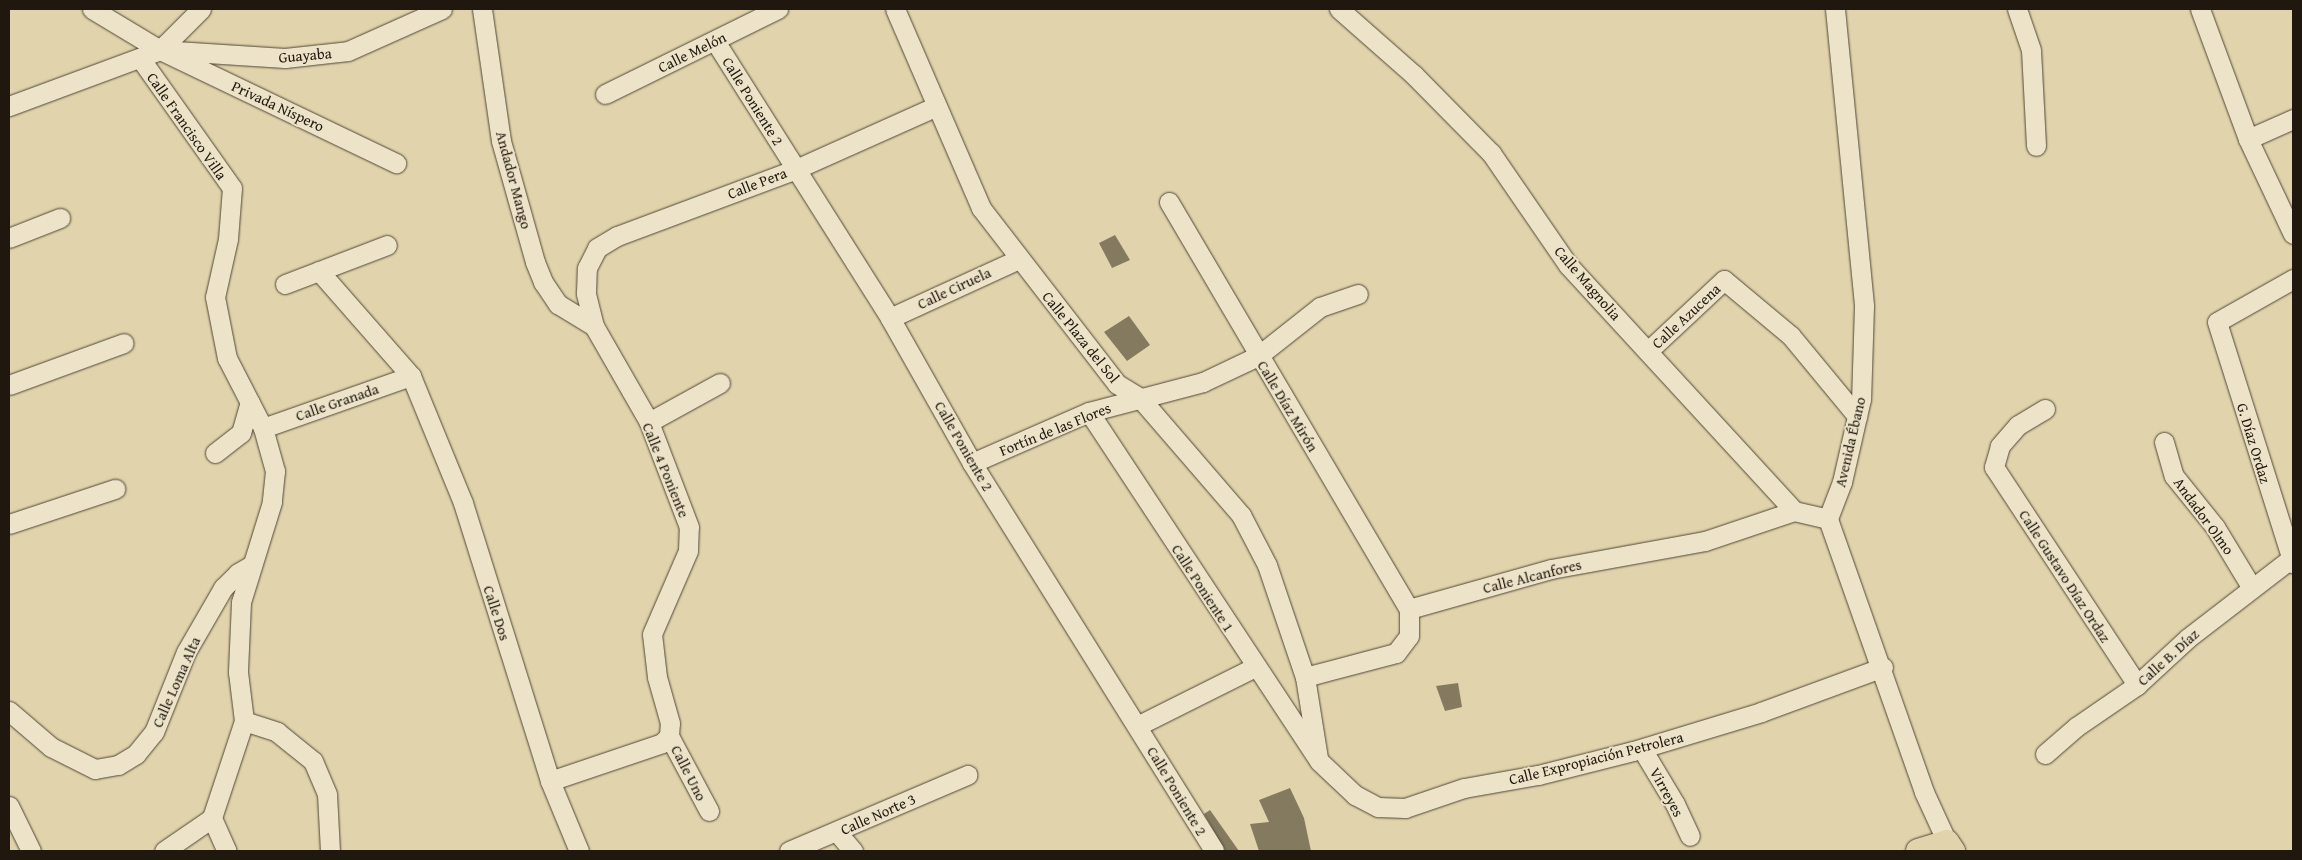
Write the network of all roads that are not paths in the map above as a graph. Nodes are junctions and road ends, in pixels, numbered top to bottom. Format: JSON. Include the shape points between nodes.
{"nodes":[{"id":1,"x":92,"y":9,"type":"edge"},
{"id":2,"x":201,"y":9,"type":"edge"},
{"id":3,"x":442,"y":9,"type":"edge"},
{"id":4,"x":482,"y":9,"type":"edge"},
{"id":5,"x":895,"y":9,"type":"edge"},
{"id":6,"x":1339,"y":9,"type":"edge"},
{"id":7,"x":1835,"y":9,"type":"edge"},
{"id":8,"x":2016,"y":9,"type":"edge"},
{"id":9,"x":2200,"y":9,"type":"edge"},
{"id":10,"x":770,"y":11,"type":"edge"},
{"id":11,"x":714,"y":40,"type":"junction"},
{"id":12,"x":160,"y":50,"type":"junction"},
{"id":13,"x":140,"y":58,"type":"junction"},
{"id":14,"x":605,"y":94,"type":"dead end"},
{"id":15,"x":9,"y":106,"type":"edge"},
{"id":16,"x":937,"y":106,"type":"junction"},
{"id":17,"x":2293,"y":119,"type":"edge"},
{"id":18,"x":2248,"y":139,"type":"junction"},
{"id":19,"x":2036,"y":146,"type":"dead end"},
{"id":20,"x":396,"y":163,"type":"dead end"},
{"id":21,"x":796,"y":169,"type":"junction"},
{"id":22,"x":1170,"y":202,"type":"dead end"},
{"id":23,"x":60,"y":218,"type":"dead end"},
{"id":24,"x":2293,"y":234,"type":"edge"},
{"id":25,"x":9,"y":238,"type":"edge"},
{"id":26,"x":387,"y":245,"type":"dead end"},
{"id":27,"x":1019,"y":259,"type":"junction"},
{"id":28,"x":587,"y":268,"type":"joint"},
{"id":29,"x":319,"y":271,"type":"junction"},
{"id":30,"x":2293,"y":279,"type":"edge"},
{"id":31,"x":285,"y":284,"type":"dead end"},
{"id":32,"x":1358,"y":294,"type":"dead end"},
{"id":33,"x":890,"y":318,"type":"junction"},
{"id":34,"x":594,"y":326,"type":"junction"},
{"id":35,"x":124,"y":343,"type":"dead end"},
{"id":36,"x":1648,"y":351,"type":"junction"},
{"id":37,"x":1258,"y":356,"type":"junction"},
{"id":38,"x":411,"y":376,"type":"junction"},
{"id":39,"x":720,"y":382,"type":"dead end"},
{"id":40,"x":9,"y":385,"type":"edge"},
{"id":41,"x":1140,"y":398,"type":"junction"},
{"id":42,"x":250,"y":402,"type":"junction"},
{"id":43,"x":2045,"y":409,"type":"dead end"},
{"id":44,"x":1089,"y":412,"type":"junction"},
{"id":45,"x":1857,"y":416,"type":"junction"},
{"id":46,"x":649,"y":422,"type":"junction"},
{"id":47,"x":264,"y":428,"type":"junction"},
{"id":48,"x":2164,"y":442,"type":"dead end"},
{"id":49,"x":214,"y":453,"type":"dead end"},
{"id":50,"x":972,"y":463,"type":"junction"},
{"id":51,"x":115,"y":489,"type":"dead end"},
{"id":52,"x":1794,"y":511,"type":"junction"},
{"id":53,"x":1828,"y":519,"type":"junction"},
{"id":54,"x":9,"y":524,"type":"edge"},
{"id":55,"x":2292,"y":560,"type":"edge"},
{"id":56,"x":252,"y":565,"type":"junction"},
{"id":57,"x":2252,"y":588,"type":"junction"},
{"id":58,"x":1409,"y":609,"type":"junction"},
{"id":59,"x":1883,"y":667,"type":"junction"},
{"id":60,"x":1255,"y":668,"type":"junction"},
{"id":61,"x":1305,"y":677,"type":"junction"},
{"id":62,"x":2137,"y":685,"type":"junction"},
{"id":63,"x":9,"y":711,"type":"edge"},
{"id":64,"x":244,"y":721,"type":"junction"},
{"id":65,"x":1137,"y":726,"type":"junction"},
{"id":66,"x":669,"y":736,"type":"junction"},
{"id":67,"x":1642,"y":749,"type":"junction"},
{"id":68,"x":2045,"y":754,"type":"dead end"},
{"id":69,"x":1319,"y":762,"type":"junction"},
{"id":70,"x":967,"y":775,"type":"dead end"},
{"id":71,"x":550,"y":781,"type":"junction"},
{"id":72,"x":9,"y":806,"type":"edge"},
{"id":73,"x":709,"y":812,"type":"dead end"},
{"id":74,"x":212,"y":818,"type":"junction"},
{"id":75,"x":837,"y":832,"type":"junction"},
{"id":76,"x":1690,"y":836,"type":"dead end"},
{"id":77,"x":1950,"y":847,"type":"edge"},
{"id":78,"x":31,"y":851,"type":"edge"},
{"id":79,"x":164,"y":851,"type":"edge"},
{"id":80,"x":227,"y":851,"type":"edge"},
{"id":81,"x":330,"y":851,"type":"edge"},
{"id":82,"x":579,"y":851,"type":"edge"},
{"id":83,"x":790,"y":851,"type":"edge"},
{"id":84,"x":853,"y":851,"type":"edge"},
{"id":85,"x":1214,"y":851,"type":"edge"},
{"id":86,"x":1918,"y":851,"type":"edge"}],
"edges":[{"from":1,"to":12,"type":"street","name":"Privada Níspero"},
{"from":2,"to":12,"type":"street"},
{"from":3,"to":12,"type":"street","name":"Guayaba","via":[[348,51],[285,58]]},
{"from":4,"to":34,"type":"street","name":"Andador Mango","via":[[501,141],[543,282],[558,304]]},
{"from":5,"to":16,"type":"street","name":"Calle Plaza del Sol"},
{"from":6,"to":36,"type":"street","name":"Calle Magnolia","via":[[1414,75],[1491,153],[1568,264]]},
{"from":7,"to":45,"type":"street","name":"Avenida Ébano","via":[[1864,306],[1862,399]]},
{"from":8,"to":19,"type":"street","via":[[2031,50]]},
{"from":9,"to":18,"type":"street"},
{"from":10,"to":11,"type":"street","name":"Calle Melón"},
{"from":11,"to":14,"type":"street","name":"Calle Melón"},
{"from":11,"to":21,"type":"street","name":"Calle Poniente 2"},
{"from":12,"to":13,"type":"street","name":"Calle Francisco Villa"},
{"from":12,"to":20,"type":"street","name":"Privada Níspero"},
{"from":13,"to":15,"type":"street","name":"Calle Francisco Villa"},
{"from":13,"to":42,"type":"street","name":"Calle Francisco Villa","via":[[232,188],[228,239],[215,297],[227,358]]},
{"from":16,"to":21,"type":"street","name":"Calle Pera"},
{"from":16,"to":27,"type":"street","name":"Calle Plaza del Sol","via":[[981,208]]},
{"from":17,"to":18,"type":"street"},
{"from":18,"to":24,"type":"street"},
{"from":21,"to":28,"type":"street","name":"Calle Pera","via":[[617,236],[596,248]]},
{"from":21,"to":33,"type":"street","name":"Calle Poniente 2"},
{"from":22,"to":37,"type":"street","name":"Calle Díaz Mirón"},
{"from":23,"to":25,"type":"street"},
{"from":26,"to":29,"type":"street"},
{"from":27,"to":33,"type":"street","name":"Calle Ciruela"},
{"from":27,"to":41,"type":"street","name":"Calle Plaza del Sol","via":[[1118,384]]},
{"from":28,"to":34,"type":"street","name":"Calle 4 Poniente","via":[[586,293]]},
{"from":29,"to":31,"type":"street"},
{"from":29,"to":38,"type":"street"},
{"from":30,"to":55,"type":"street","name":"G. Díaz Ordaz","via":[[2217,322]]},
{"from":32,"to":37,"type":"street","name":"Fortín de las Flores","via":[[1320,306]]},
{"from":33,"to":50,"type":"street","name":"Calle Poniente 2"},
{"from":34,"to":46,"type":"street","name":"Calle 4 Poniente"},
{"from":35,"to":40,"type":"street"},
{"from":36,"to":45,"type":"street","name":"Calle Azucena","via":[[1724,280],[1791,336]]},
{"from":36,"to":52,"type":"street","name":"Calle Magnolia"},
{"from":37,"to":41,"type":"street","name":"Fortín de las Flores","via":[[1203,382]]},
{"from":37,"to":58,"type":"street","name":"Calle Díaz Mirón"},
{"from":38,"to":47,"type":"street","name":"Calle Granada"},
{"from":38,"to":71,"type":"street","name":"Calle Dos","via":[[463,503]]},
{"from":39,"to":46,"type":"street"},
{"from":41,"to":44,"type":"street","name":"Fortín de las Flores"},
{"from":41,"to":61,"type":"street","name":"Calle Plaza del Sol","via":[[1241,515],[1267,565]]},
{"from":42,"to":47,"type":"street","name":"Calle Francisco Villa"},
{"from":42,"to":49,"type":"street","via":[[241,433]]},
{"from":43,"to":62,"type":"street","name":"Calle Gustavo Díaz Ordaz","via":[[2018,425],[2000,446],[1994,467]]},
{"from":44,"to":50,"type":"street","name":"Fortín de las Flores"},
{"from":44,"to":60,"type":"street","name":"Calle Poniente 1"},
{"from":45,"to":53,"type":"street","name":"Avenida Ébano","via":[[1842,482]]},
{"from":46,"to":66,"type":"street","name":"Calle 4 Poniente","via":[[689,526],[688,551],[652,634],[657,677],[670,723]]},
{"from":47,"to":56,"type":"street","name":"Calle Francisco Villa","via":[[275,471],[272,502]]},
{"from":48,"to":57,"type":"street","name":"Andador Olmo","via":[[2174,476],[2215,526]]},
{"from":50,"to":65,"type":"street","name":"Calle Poniente 2"},
{"from":51,"to":54,"type":"street"},
{"from":52,"to":53,"type":"street"},
{"from":52,"to":58,"type":"street","name":"Calle Alcanfores","via":[[1706,541],[1551,568]]},
{"from":53,"to":59,"type":"street"},
{"from":55,"to":57,"type":"street","name":"Calle B. Díaz"},
{"from":56,"to":63,"type":"street","name":"Calle Loma Alta","via":[[223,588],[186,652],[154,732],[136,754],[118,765],[95,768],[77,760],[51,747]]},
{"from":56,"to":64,"type":"street","name":"Calle Francisco Villa","via":[[241,602],[238,672]]},
{"from":57,"to":62,"type":"street","name":"Calle B. Díaz","via":[[2188,638]]},
{"from":58,"to":61,"type":"street","via":[[1409,636],[1396,653]]},
{"from":59,"to":67,"type":"street","name":"Calle Expropiación Petrolera","via":[[1761,712]]},
{"from":59,"to":77,"type":"street","via":[[1924,792]]},
{"from":60,"to":65,"type":"street"},
{"from":60,"to":69,"type":"street","name":"Calle Poniente 1"},
{"from":61,"to":69,"type":"street","name":"Calle Plaza del Sol"},
{"from":62,"to":68,"type":"street","name":"Calle B. Díaz","via":[[2064,736]]},
{"from":64,"to":74,"type":"street"},
{"from":64,"to":81,"type":"street","via":[[277,732],[313,760],[327,794]]},
{"from":65,"to":85,"type":"street","name":"Calle Poniente 2"},
{"from":66,"to":71,"type":"street","via":[[662,743]]},
{"from":66,"to":73,"type":"street","name":"Calle Uno"},
{"from":67,"to":69,"type":"street","name":"Calle Expropiación Petrolera","via":[[1538,775],[1464,788],[1405,808],[1378,807],[1355,795]]},
{"from":67,"to":76,"type":"street","name":"Virreyes"},
{"from":70,"to":75,"type":"street","name":"Calle Norte 3"},
{"from":71,"to":82,"type":"street","name":"Calle Dos"},
{"from":72,"to":78,"type":"street"},
{"from":74,"to":79,"type":"street"},
{"from":74,"to":80,"type":"street"},
{"from":75,"to":83,"type":"street","name":"Calle Norte 3"},
{"from":75,"to":84,"type":"street"},
{"from":77,"to":86,"type":"main road"}]}
